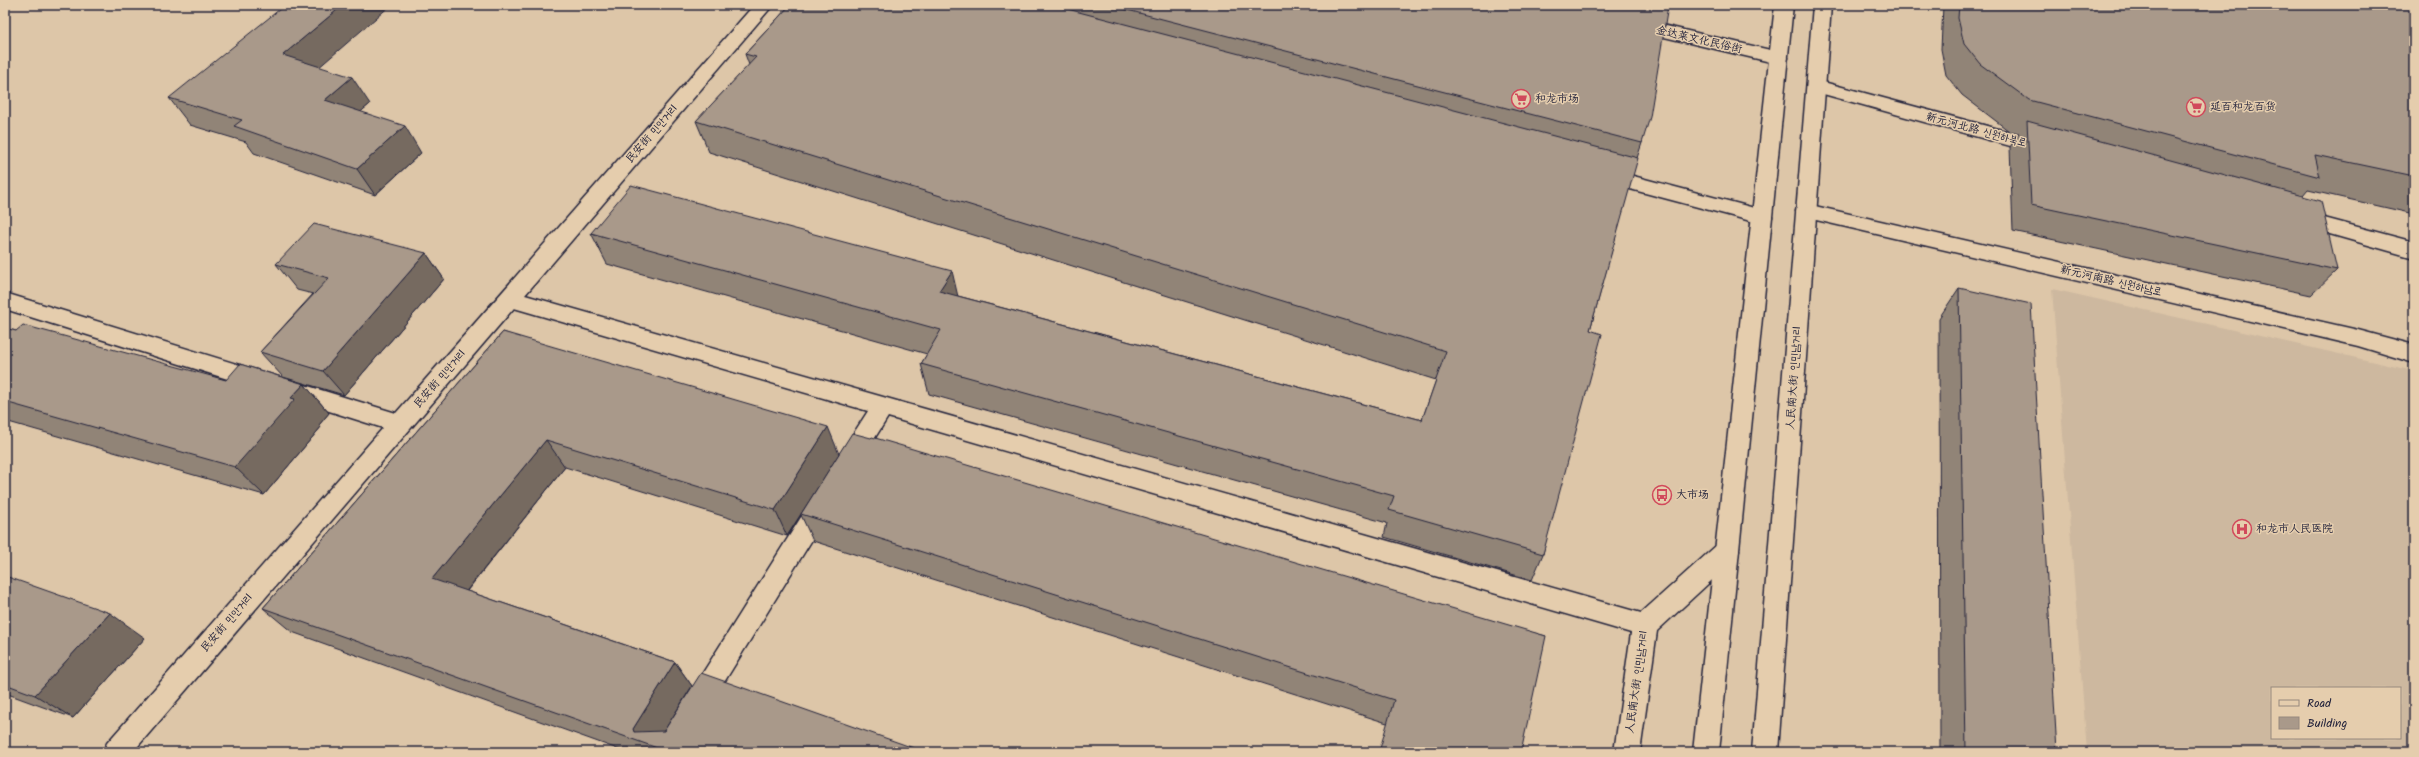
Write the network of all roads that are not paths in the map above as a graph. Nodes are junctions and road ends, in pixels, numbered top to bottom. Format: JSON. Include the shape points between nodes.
{"nodes":[{"id":1,"x":764,"y":5,"type":"edge"},
{"id":2,"x":1784,"y":5,"type":"edge"},
{"id":3,"x":1822,"y":5,"type":"edge"},
{"id":4,"x":1619,"y":21,"type":"edge"},
{"id":5,"x":1779,"y":58,"type":"junction"},
{"id":6,"x":1816,"y":86,"type":"junction"},
{"id":7,"x":2061,"y":154,"type":"edge"},
{"id":8,"x":1586,"y":170,"type":"edge"},
{"id":9,"x":1806,"y":211,"type":"junction"},
{"id":10,"x":2284,"y":215,"type":"edge"},
{"id":11,"x":1762,"y":217,"type":"junction"},
{"id":12,"x":2414,"y":250,"type":"edge"},
{"id":13,"x":509,"y":298,"type":"junction"},
{"id":14,"x":5,"y":302,"type":"edge"},
{"id":15,"x":2414,"y":354,"type":"edge"},
{"id":16,"x":883,"y":406,"type":"junction"},
{"id":17,"x":400,"y":424,"type":"junction"},
{"id":18,"x":1727,"y":551,"type":"junction"},
{"id":19,"x":1645,"y":626,"type":"junction"},
{"id":20,"x":116,"y":752,"type":"edge"},
{"id":21,"x":666,"y":752,"type":"edge"},
{"id":22,"x":1627,"y":752,"type":"edge"},
{"id":23,"x":1706,"y":752,"type":"edge"},
{"id":24,"x":1765,"y":752,"type":"edge"}],
"edges":[{"from":1,"to":13,"type":"street","name":"民安街 민안거리"},
{"from":2,"to":5,"type":"street"},
{"from":3,"to":6,"type":"street","name":"人民南大街 인민남거리"},
{"from":4,"to":5,"type":"street","name":"金达莱文化民俗街"},
{"from":5,"to":11,"type":"street"},
{"from":6,"to":7,"type":"street","name":"新元河北路 신원하북로"},
{"from":6,"to":9,"type":"street","name":"人民南大街 인민남거리"},
{"from":8,"to":11,"type":"street"},
{"from":9,"to":15,"type":"street","name":"新元河南路 신원하남로","via":[[2358,338]]},
{"from":9,"to":24,"type":"street","name":"人民南大街 인민남거리"},
{"from":10,"to":12,"type":"street"},
{"from":11,"to":18,"type":"street"},
{"from":13,"to":16,"type":"street"},
{"from":13,"to":17,"type":"street","name":"民安街 민안거리"},
{"from":14,"to":17,"type":"street"},
{"from":16,"to":19,"type":"street"},
{"from":16,"to":21,"type":"street"},
{"from":17,"to":20,"type":"street","name":"民安街 민안거리"},
{"from":18,"to":19,"type":"street","name":"人民南大街 인민남거리"},
{"from":18,"to":23,"type":"street"},
{"from":19,"to":22,"type":"street","name":"人民南大街 인민남거리"}]}
